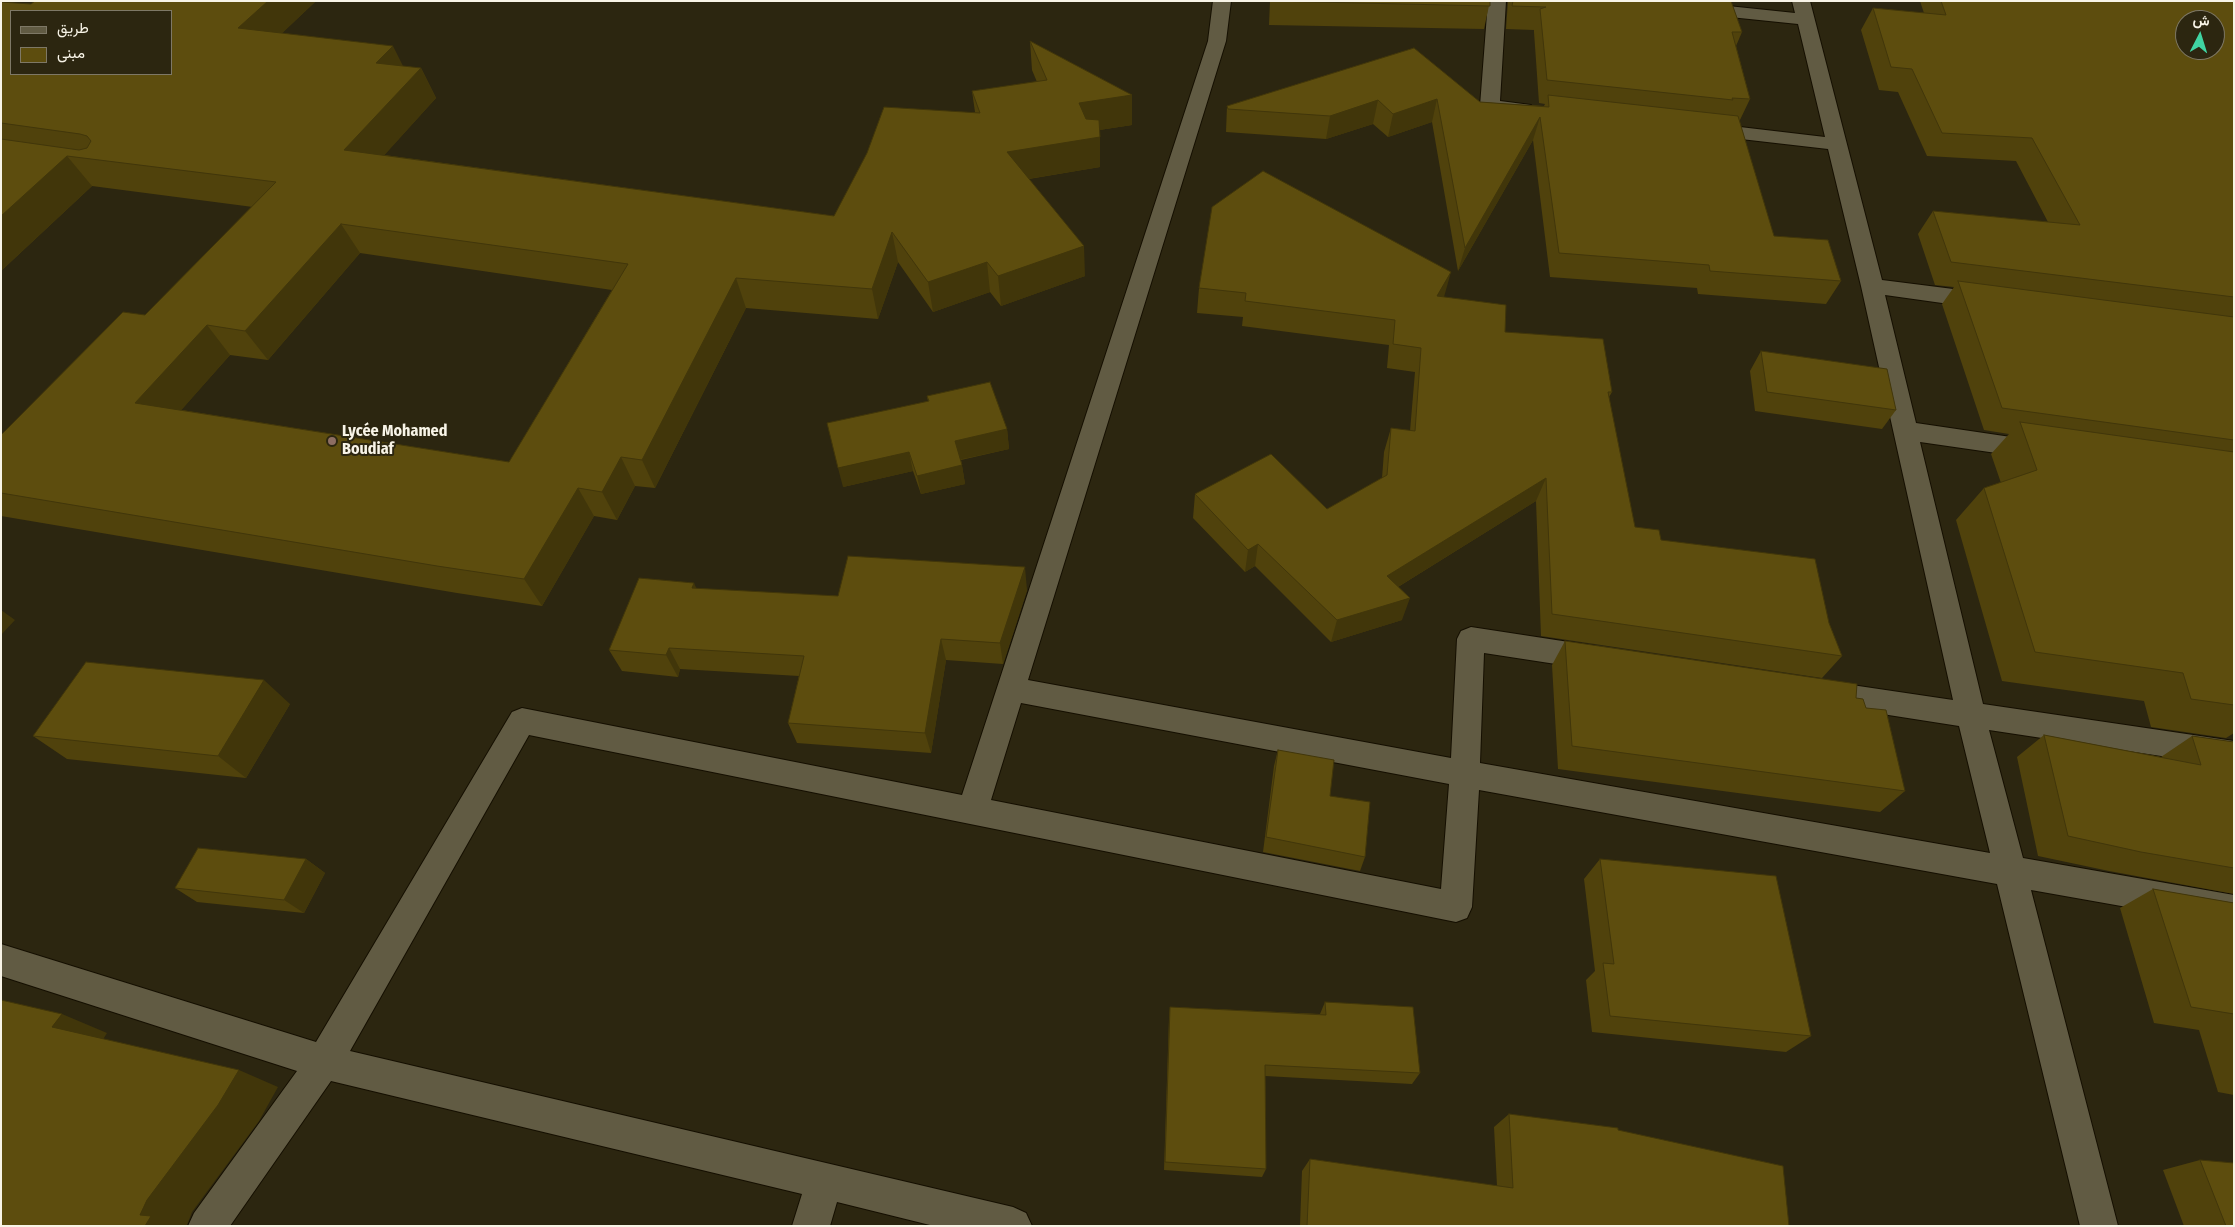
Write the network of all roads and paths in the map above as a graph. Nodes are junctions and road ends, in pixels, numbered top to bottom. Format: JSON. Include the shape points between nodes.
{"nodes":[{"id":1,"x":1222,"y":1,"type":"edge"},
{"id":2,"x":1496,"y":1,"type":"edge"},
{"id":3,"x":1624,"y":1,"type":"edge"},
{"id":4,"x":1804,"y":10,"type":"edge"},
{"id":5,"x":1539,"y":111,"type":"edge"},
{"id":6,"x":1688,"y":127,"type":"edge"},
{"id":7,"x":1836,"y":144,"type":"junction"},
{"id":8,"x":1872,"y":286,"type":"junction"},
{"id":9,"x":2009,"y":304,"type":"edge"},
{"id":10,"x":1906,"y":431,"type":"junction"},
{"id":11,"x":2060,"y":453,"type":"edge"},
{"id":12,"x":1618,"y":662,"type":"edge"},
{"id":13,"x":1795,"y":688,"type":"edge"},
{"id":14,"x":1012,"y":689,"type":"junction"},
{"id":15,"x":1971,"y":715,"type":"junction"},
{"id":16,"x":2234,"y":754,"type":"edge"},
{"id":17,"x":1465,"y":774,"type":"junction"},
{"id":18,"x":972,"y":810,"type":"junction"},
{"id":19,"x":2009,"y":870,"type":"junction"},
{"id":20,"x":2234,"y":911,"type":"edge"},
{"id":21,"x":1,"y":960,"type":"edge"},
{"id":22,"x":324,"y":1062,"type":"junction"},
{"id":23,"x":825,"y":1180,"type":"junction"},
{"id":24,"x":207,"y":1226,"type":"edge"},
{"id":25,"x":811,"y":1226,"type":"edge"},
{"id":26,"x":1012,"y":1226,"type":"edge"},
{"id":27,"x":2099,"y":1226,"type":"edge"}],
"edges":[{"from":1,"to":14,"type":"street","via":[[1217,41]]},
{"from":2,"to":5,"type":"street","via":[[1490,106]]},
{"from":3,"to":4,"type":"street"},
{"from":4,"to":7,"type":"street"},
{"from":6,"to":7,"type":"street"},
{"from":7,"to":8,"type":"street"},
{"from":8,"to":9,"type":"street"},
{"from":8,"to":10,"type":"street"},
{"from":10,"to":11,"type":"street"},
{"from":10,"to":15,"type":"street"},
{"from":12,"to":17,"type":"street","via":[[1471,639]]},
{"from":13,"to":15,"type":"street"},
{"from":14,"to":17,"type":"street"},
{"from":14,"to":18,"type":"street"},
{"from":15,"to":16,"type":"street"},
{"from":15,"to":19,"type":"street"},
{"from":17,"to":18,"type":"street","via":[[1456,907]]},
{"from":17,"to":19,"type":"street"},
{"from":18,"to":22,"type":"street","via":[[522,721]]},
{"from":19,"to":20,"type":"street"},
{"from":19,"to":27,"type":"street"},
{"from":21,"to":22,"type":"street"},
{"from":22,"to":23,"type":"street"},
{"from":22,"to":24,"type":"street"},
{"from":23,"to":25,"type":"street"},
{"from":23,"to":26,"type":"street"}]}
